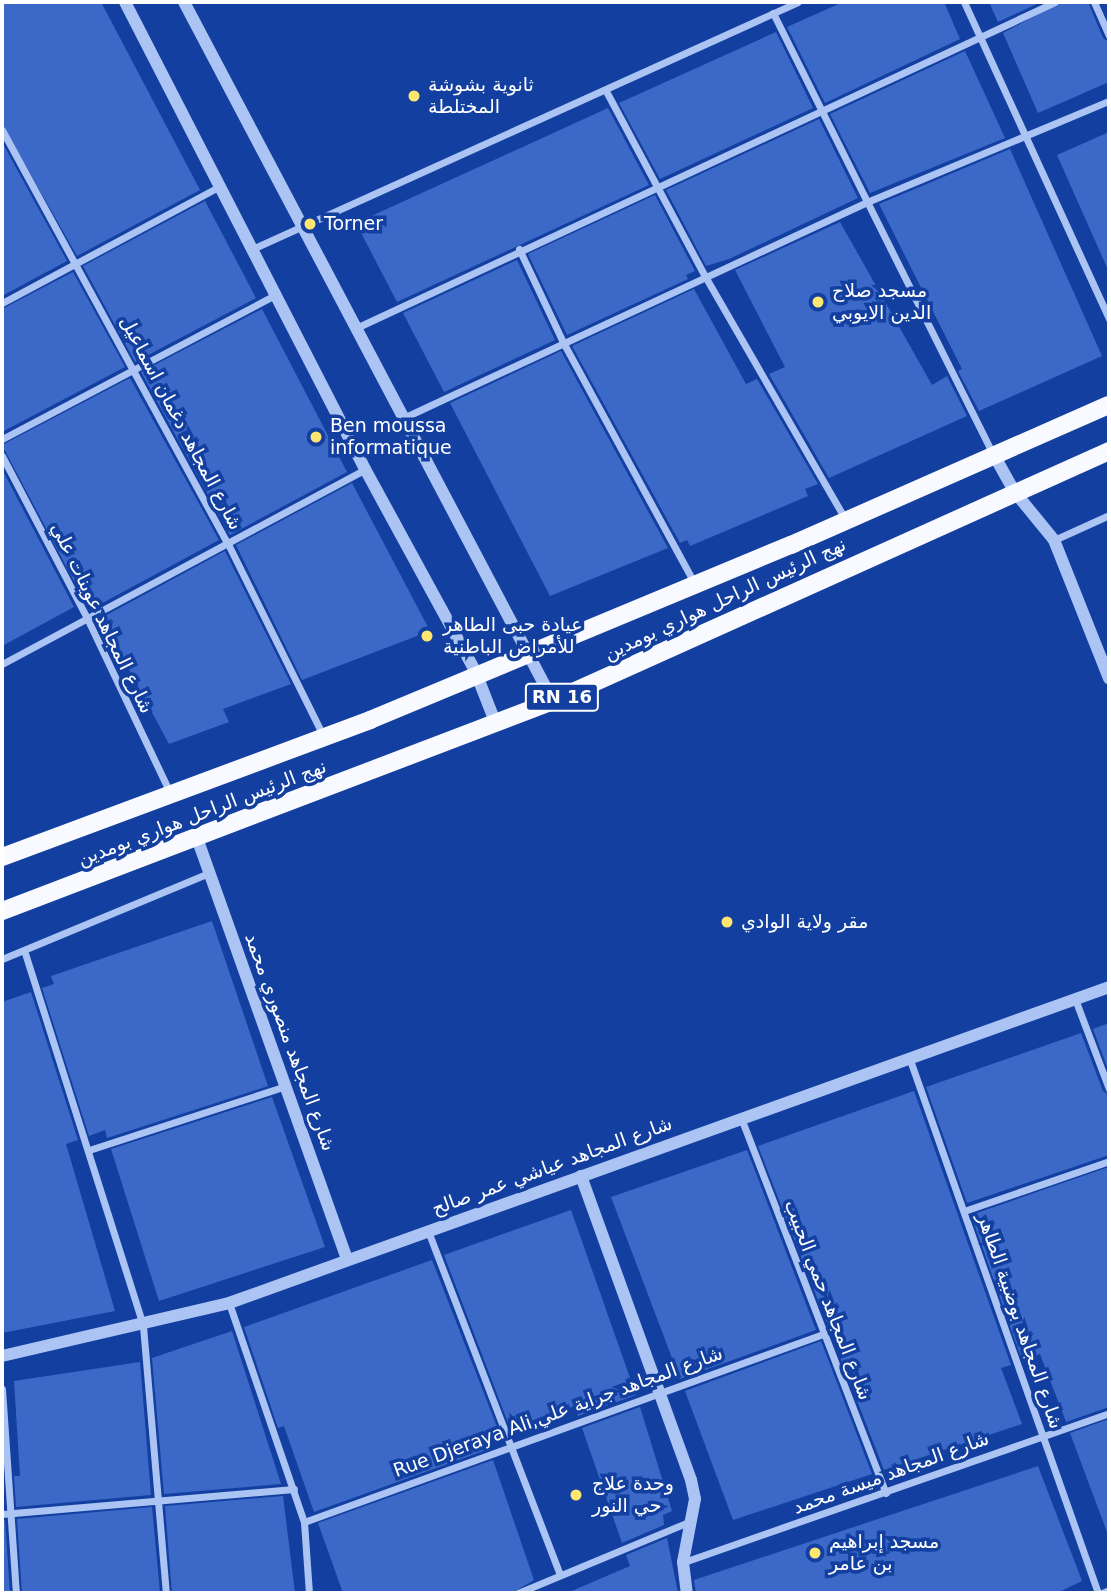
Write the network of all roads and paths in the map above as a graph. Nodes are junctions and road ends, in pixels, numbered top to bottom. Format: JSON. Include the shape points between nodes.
{"nodes":[{"id":1,"x":125,"y":2,"type":"edge"},
{"id":2,"x":184,"y":2,"type":"edge"},
{"id":3,"x":798,"y":2,"type":"edge"},
{"id":4,"x":964,"y":2,"type":"edge"},
{"id":5,"x":1055,"y":2,"type":"edge"},
{"id":6,"x":1094,"y":2,"type":"edge"},
{"id":7,"x":773,"y":13,"type":"junction"},
{"id":8,"x":1109,"y":36,"type":"edge"},
{"id":9,"x":981,"y":37,"type":"junction"},
{"id":10,"x":606,"y":91,"type":"junction"},
{"id":11,"x":1109,"y":100,"type":"edge"},
{"id":12,"x":822,"y":111,"type":"junction"},
{"id":13,"x":2,"y":130,"type":"edge"},
{"id":14,"x":1026,"y":134,"type":"junction"},
{"id":15,"x":657,"y":185,"type":"junction"},
{"id":16,"x":218,"y":187,"type":"junction"},
{"id":17,"x":867,"y":202,"type":"junction"},
{"id":18,"x":305,"y":228,"type":"junction"},
{"id":19,"x":252,"y":249,"type":"junction"},
{"id":20,"x":519,"y":249,"type":"junction"},
{"id":21,"x":75,"y":262,"type":"junction"},
{"id":22,"x":706,"y":278,"type":"junction"},
{"id":23,"x":277,"y":293,"type":"junction"},
{"id":24,"x":2,"y":303,"type":"edge"},
{"id":25,"x":1109,"y":319,"type":"edge"},
{"id":26,"x":356,"y":328,"type":"junction"},
{"id":27,"x":564,"y":344,"type":"junction"},
{"id":28,"x":134,"y":368,"type":"junction"},
{"id":29,"x":1109,"y":405,"type":"edge"},
{"id":30,"x":401,"y":419,"type":"junction"},
{"id":31,"x":2,"y":439,"type":"edge"},
{"id":32,"x":1109,"y":451,"type":"edge"},
{"id":33,"x":994,"y":455,"type":"junction"},
{"id":34,"x":2,"y":456,"type":"edge"},
{"id":35,"x":365,"y":470,"type":"junction"},
{"id":36,"x":1014,"y":491,"type":"junction"},
{"id":37,"x":1109,"y":515,"type":"edge"},
{"id":38,"x":847,"y":520,"type":"junction"},
{"id":39,"x":1054,"y":540,"type":"junction"},
{"id":40,"x":228,"y":544,"type":"junction"},
{"id":41,"x":696,"y":586,"type":"junction"},
{"id":42,"x":87,"y":618,"type":"junction"},
{"id":43,"x":529,"y":651,"type":"junction"},
{"id":44,"x":2,"y":664,"type":"edge"},
{"id":45,"x":476,"y":673,"type":"junction"},
{"id":46,"x":1109,"y":678,"type":"edge"},
{"id":47,"x":553,"y":701,"type":"junction"},
{"id":48,"x":496,"y":724,"type":"junction"},
{"id":49,"x":323,"y":735,"type":"junction"},
{"id":50,"x":171,"y":795,"type":"junction"},
{"id":51,"x":197,"y":838,"type":"junction"},
{"id":52,"x":2,"y":857,"type":"edge"},
{"id":53,"x":209,"y":873,"type":"junction"},
{"id":54,"x":2,"y":911,"type":"edge"},
{"id":55,"x":24,"y":950,"type":"junction"},
{"id":56,"x":2,"y":959,"type":"edge"},
{"id":57,"x":1109,"y":987,"type":"edge"},
{"id":58,"x":1075,"y":999,"type":"junction"},
{"id":59,"x":910,"y":1059,"type":"junction"},
{"id":60,"x":286,"y":1086,"type":"junction"},
{"id":61,"x":1109,"y":1089,"type":"edge"},
{"id":62,"x":741,"y":1117,"type":"junction"},
{"id":63,"x":89,"y":1150,"type":"junction"},
{"id":64,"x":1109,"y":1161,"type":"edge"},
{"id":65,"x":581,"y":1176,"type":"junction"},
{"id":66,"x":964,"y":1211,"type":"junction"},
{"id":67,"x":428,"y":1231,"type":"junction"},
{"id":68,"x":346,"y":1259,"type":"junction"},
{"id":69,"x":229,"y":1303,"type":"junction"},
{"id":70,"x":143,"y":1326,"type":"junction"},
{"id":71,"x":824,"y":1334,"type":"junction"},
{"id":72,"x":2,"y":1356,"type":"edge"},
{"id":73,"x":2,"y":1389,"type":"edge"},
{"id":74,"x":662,"y":1389,"type":"junction"},
{"id":75,"x":1109,"y":1413,"type":"edge"},
{"id":76,"x":1043,"y":1434,"type":"junction"},
{"id":77,"x":509,"y":1448,"type":"junction"},
{"id":78,"x":294,"y":1489,"type":"junction"},
{"id":79,"x":886,"y":1493,"type":"junction"},
{"id":80,"x":160,"y":1500,"type":"junction"},
{"id":81,"x":5,"y":1513,"type":"edge"},
{"id":82,"x":692,"y":1521,"type":"junction"},
{"id":83,"x":304,"y":1522,"type":"junction"},
{"id":84,"x":683,"y":1562,"type":"junction"},
{"id":85,"x":560,"y":1575,"type":"junction"},
{"id":86,"x":1109,"y":1590,"type":"edge"},
{"id":87,"x":16,"y":1593,"type":"edge"},
{"id":88,"x":166,"y":1593,"type":"edge"},
{"id":89,"x":309,"y":1593,"type":"edge"},
{"id":90,"x":517,"y":1593,"type":"edge"},
{"id":91,"x":687,"y":1593,"type":"edge"},
{"id":92,"x":1100,"y":1593,"type":"edge"}],
"edges":[{"from":1,"to":16,"type":"street"},
{"from":2,"to":18,"type":"street"},
{"from":3,"to":7,"type":"street"},
{"from":4,"to":9,"type":"street"},
{"from":5,"to":9,"type":"street"},
{"from":6,"to":8,"type":"street"},
{"from":7,"to":10,"type":"street"},
{"from":7,"to":12,"type":"street"},
{"from":9,"to":12,"type":"street"},
{"from":9,"to":14,"type":"street"},
{"from":10,"to":15,"type":"street"},
{"from":10,"to":18,"type":"street"},
{"from":11,"to":14,"type":"street"},
{"from":12,"to":15,"type":"street"},
{"from":12,"to":17,"type":"street"},
{"from":13,"to":21,"type":"street","name":"شارع المجاهد دغمان اسماعيل"},
{"from":14,"to":17,"type":"street"},
{"from":14,"to":25,"type":"street"},
{"from":15,"to":20,"type":"street"},
{"from":15,"to":22,"type":"street"},
{"from":16,"to":19,"type":"street"},
{"from":16,"to":21,"type":"street"},
{"from":17,"to":22,"type":"street"},
{"from":17,"to":33,"type":"street"},
{"from":18,"to":19,"type":"street"},
{"from":18,"to":26,"type":"street"},
{"from":19,"to":23,"type":"street"},
{"from":20,"to":26,"type":"street"},
{"from":20,"to":27,"type":"street"},
{"from":21,"to":24,"type":"street"},
{"from":21,"to":28,"type":"street","name":"شارع المجاهد دغمان اسماعيل"},
{"from":22,"to":27,"type":"street"},
{"from":22,"to":38,"type":"street"},
{"from":23,"to":28,"type":"street"},
{"from":23,"to":35,"type":"street"},
{"from":26,"to":30,"type":"street"},
{"from":27,"to":30,"type":"street"},
{"from":27,"to":41,"type":"street"},
{"from":28,"to":31,"type":"street"},
{"from":28,"to":40,"type":"street","name":"شارع المجاهد دغمان اسماعيل"},
{"from":29,"to":33,"type":"main road","name":"نهج الرئيس الراحل هواري بومدين","number":"RN 16"},
{"from":30,"to":43,"type":"street"},
{"from":32,"to":36,"type":"main road","name":"نهج الرئيس الراحل هواري بومدين","number":"RN 16"},
{"from":33,"to":36,"type":"street"},
{"from":33,"to":38,"type":"main road","name":"نهج الرئيس الراحل هواري بومدين","number":"RN 16"},
{"from":34,"to":42,"type":"street","name":"شارع المجاهد عوينات علي"},
{"from":35,"to":40,"type":"street"},
{"from":35,"to":45,"type":"street"},
{"from":36,"to":39,"type":"street"},
{"from":36,"to":47,"type":"main road","name":"نهج الرئيس الراحل هواري بومدين","number":"RN 16"},
{"from":37,"to":39,"type":"street"},
{"from":38,"to":41,"type":"main road","name":"نهج الرئيس الراحل هواري بومدين","number":"RN 16"},
{"from":39,"to":46,"type":"street"},
{"from":40,"to":42,"type":"street"},
{"from":40,"to":49,"type":"street","name":"شارع المجاهد دغمان اسماعيل"},
{"from":41,"to":43,"type":"main road","name":"نهج الرئيس الراحل هواري بومدين","number":"RN 16"},
{"from":42,"to":44,"type":"street"},
{"from":42,"to":50,"type":"street","name":"شارع المجاهد عوينات علي"},
{"from":43,"to":45,"type":"main road","name":"نهج الرئيس الراحل هواري بومدين","number":"RN 16"},
{"from":43,"to":47,"type":"street"},
{"from":45,"to":48,"type":"street"},
{"from":45,"to":49,"type":"main road","name":"نهج الرئيس الراحل هواري بومدين","number":"RN 16","via":[[370,720]]},
{"from":47,"to":48,"type":"main road","name":"نهج الرئيس الراحل هواري بومدين","number":"RN 16"},
{"from":48,"to":51,"type":"main road","name":"نهج الرئيس الراحل هواري بومدين","number":"RN 16"},
{"from":49,"to":50,"type":"main road","name":"نهج الرئيس الراحل هواري بومدين","number":"RN 16"},
{"from":50,"to":52,"type":"main road","name":"نهج الرئيس الراحل هواري بومدين","number":"RN 16"},
{"from":51,"to":53,"type":"street","name":"شارع المجاهد منصوري محمد"},
{"from":51,"to":54,"type":"main road","name":"نهج الرئيس الراحل هواري بومدين","number":"RN 16"},
{"from":53,"to":55,"type":"street"},
{"from":53,"to":60,"type":"street","name":"شارع المجاهد منصوري محمد"},
{"from":55,"to":56,"type":"street"},
{"from":55,"to":63,"type":"street"},
{"from":57,"to":58,"type":"street","name":"شارع المجاهد عياشي عمر صالح"},
{"from":58,"to":59,"type":"street","name":"شارع المجاهد عياشي عمر صالح"},
{"from":58,"to":61,"type":"street"},
{"from":59,"to":62,"type":"street","name":"شارع المجاهد عياشي عمر صالح"},
{"from":59,"to":66,"type":"street","name":"شارع المجاهد بوضبية الطاهر"},
{"from":60,"to":63,"type":"street"},
{"from":60,"to":68,"type":"street","name":"شارع المجاهد منصوري محمد"},
{"from":62,"to":65,"type":"street","name":"شارع المجاهد عياشي عمر صالح"},
{"from":62,"to":71,"type":"street","name":"شارع المجاهد حمي الحبيب"},
{"from":63,"to":70,"type":"street"},
{"from":64,"to":66,"type":"street"},
{"from":65,"to":67,"type":"street","name":"شارع المجاهد عياشي عمر صالح"},
{"from":65,"to":74,"type":"street"},
{"from":66,"to":76,"type":"street","name":"شارع المجاهد بوضبية الطاهر"},
{"from":67,"to":68,"type":"street","name":"شارع المجاهد عياشي عمر صالح"},
{"from":67,"to":77,"type":"street"},
{"from":68,"to":69,"type":"street","name":"شارع المجاهد عياشي عمر صالح"},
{"from":69,"to":70,"type":"street","name":"شارع المجاهد عياشي عمر صالح"},
{"from":69,"to":78,"type":"street"},
{"from":70,"to":72,"type":"street","name":"شارع المجاهد عياشي عمر صالح"},
{"from":70,"to":80,"type":"street"},
{"from":71,"to":74,"type":"street","name":"Rue Djeraya Ali,شارع المجاهد جراية علي"},
{"from":71,"to":79,"type":"street","name":"شارع المجاهد حمي الحبيب"},
{"from":73,"to":81,"type":"street"},
{"from":74,"to":77,"type":"street","name":"Rue Djeraya Ali,شارع المجاهد جراية علي"},
{"from":74,"to":82,"type":"street","via":[[691,1480]]},
{"from":75,"to":76,"type":"street","name":"شارع المجاهد ميسة محمد"},
{"from":76,"to":79,"type":"street","name":"شارع المجاهد ميسة محمد"},
{"from":76,"to":92,"type":"street","name":"شارع المجاهد بوضبية الطاهر"},
{"from":77,"to":83,"type":"street","name":"Rue Djeraya Ali,شارع المجاهد جراية علي"},
{"from":77,"to":85,"type":"street"},
{"from":78,"to":80,"type":"street"},
{"from":78,"to":83,"type":"street"},
{"from":79,"to":84,"type":"street","name":"شارع المجاهد ميسة محمد"},
{"from":80,"to":81,"type":"street"},
{"from":80,"to":88,"type":"street"},
{"from":81,"to":87,"type":"street"},
{"from":82,"to":84,"type":"street"},
{"from":82,"to":85,"type":"street"},
{"from":83,"to":89,"type":"street"},
{"from":84,"to":91,"type":"street"},
{"from":85,"to":90,"type":"street"},
{"from":86,"to":92,"type":"street"}]}
